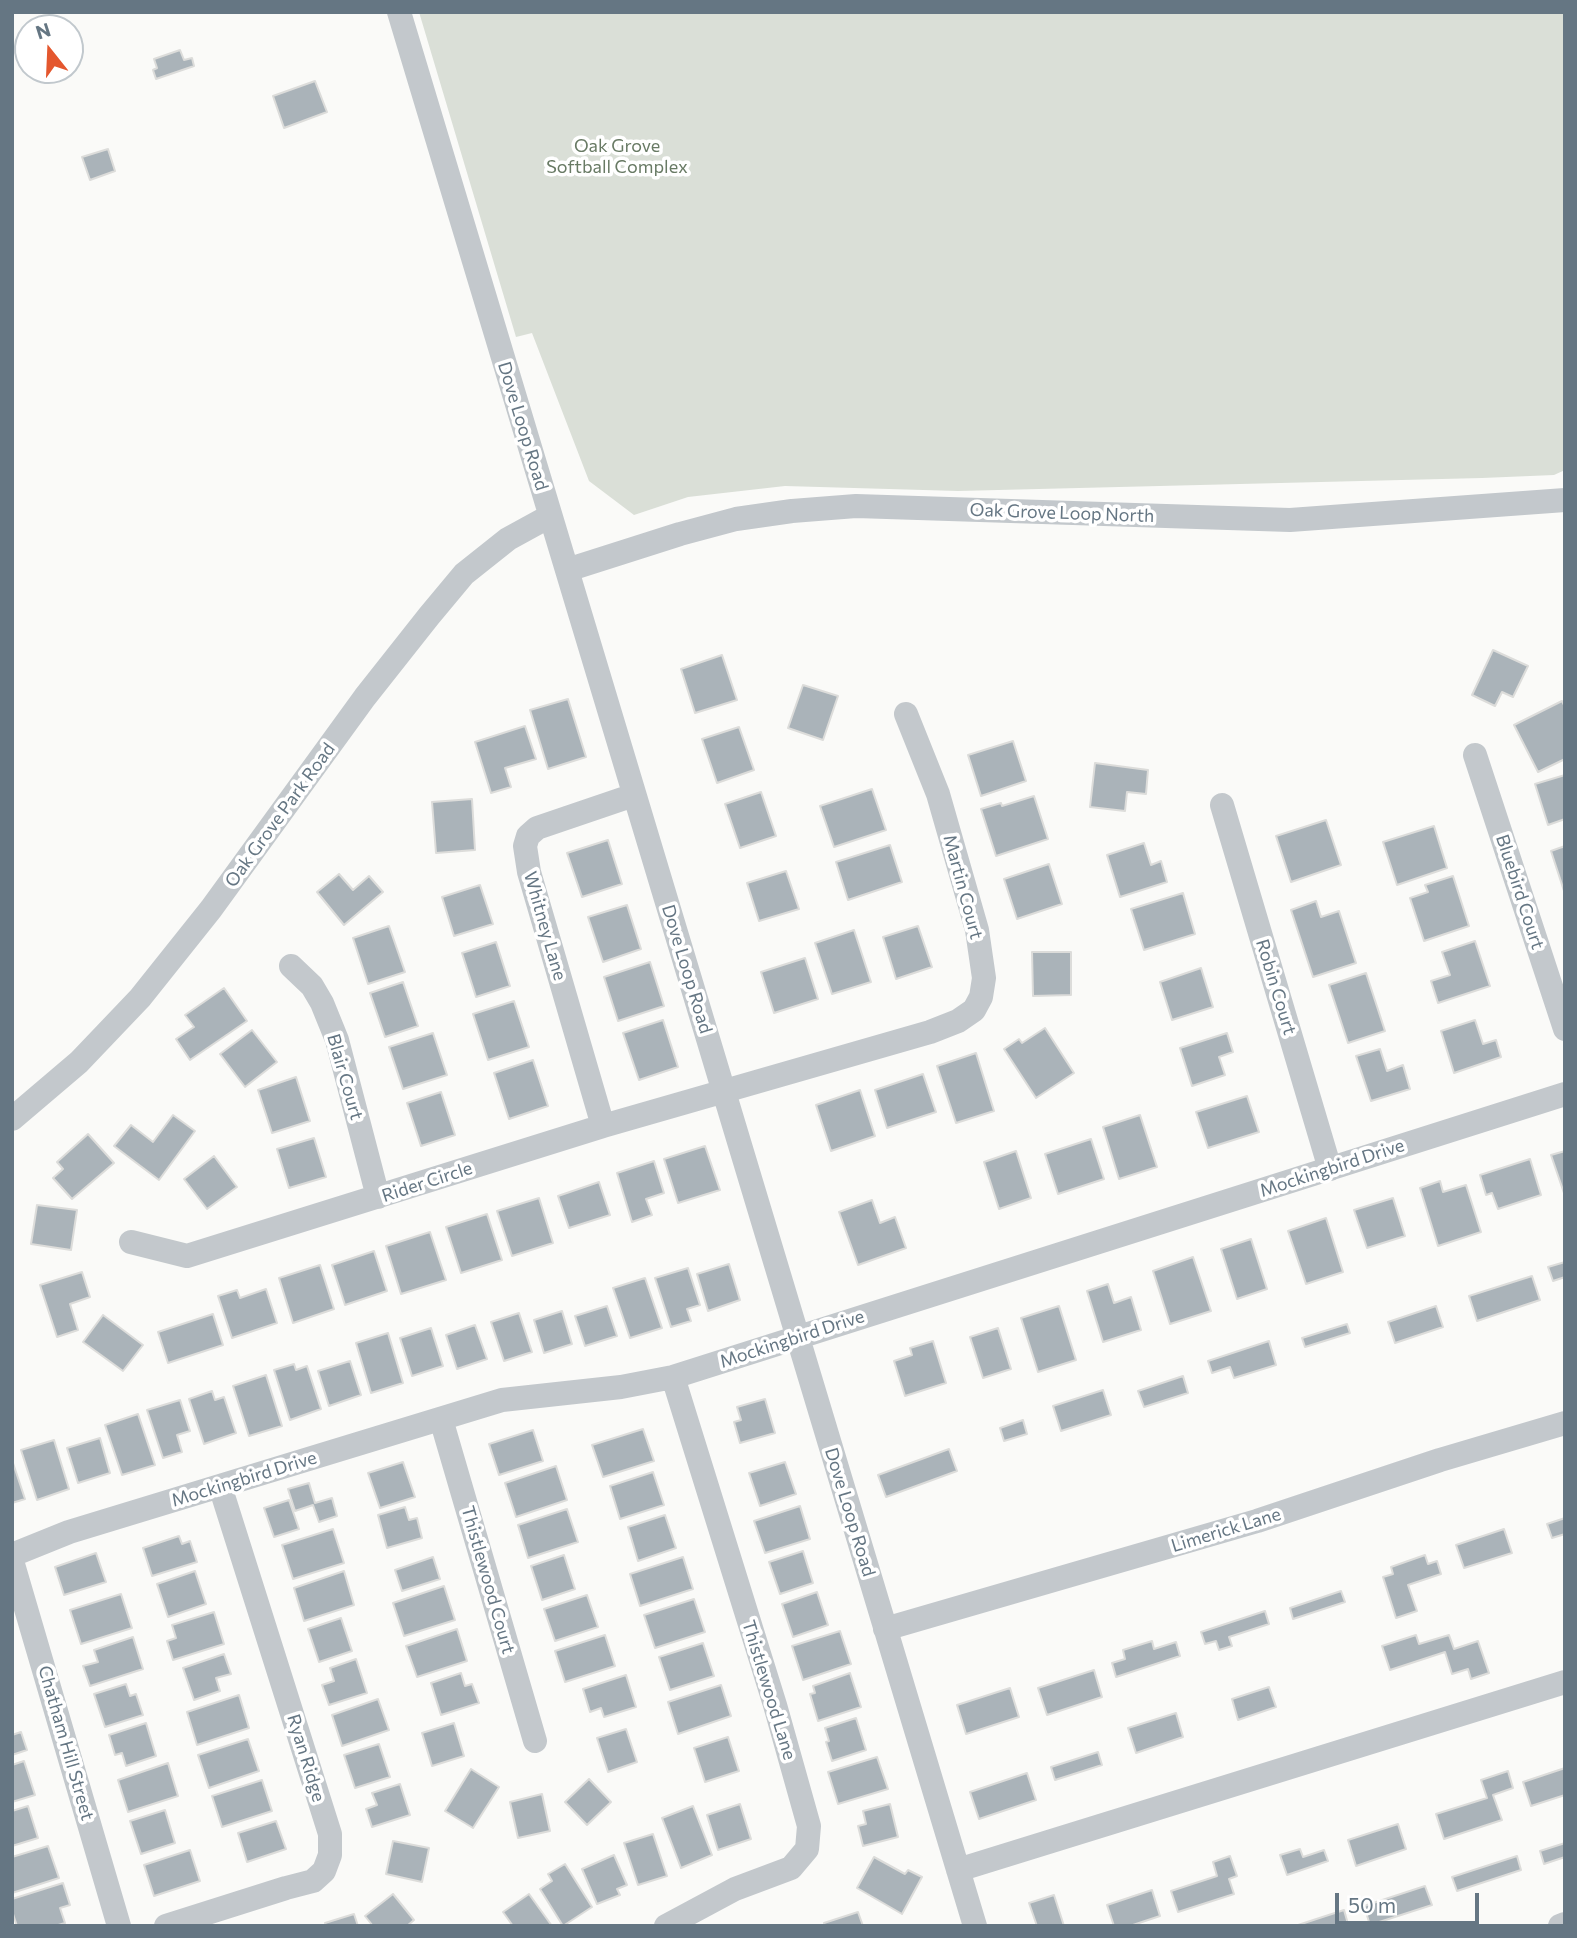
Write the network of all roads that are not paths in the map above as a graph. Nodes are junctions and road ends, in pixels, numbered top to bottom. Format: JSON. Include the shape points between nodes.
{"nodes":[{"id":1,"x":399,"y":12,"type":"edge"},
{"id":2,"x":1565,"y":499,"type":"edge"},
{"id":3,"x":550,"y":516,"type":"junction"},
{"id":4,"x":567,"y":570,"type":"junction"},
{"id":5,"x":906,"y":714,"type":"dead end"},
{"id":6,"x":1475,"y":755,"type":"dead end"},
{"id":7,"x":635,"y":795,"type":"junction"},
{"id":8,"x":1222,"y":804,"type":"dead end"},
{"id":9,"x":291,"y":966,"type":"dead end"},
{"id":10,"x":1565,"y":1029,"type":"edge"},
{"id":11,"x":724,"y":1093,"type":"junction"},
{"id":12,"x":1565,"y":1094,"type":"edge"},
{"id":13,"x":12,"y":1119,"type":"edge"},
{"id":14,"x":603,"y":1126,"type":"junction"},
{"id":15,"x":1330,"y":1169,"type":"junction"},
{"id":16,"x":378,"y":1197,"type":"junction"},
{"id":17,"x":131,"y":1242,"type":"dead end"},
{"id":18,"x":797,"y":1337,"type":"junction"},
{"id":19,"x":673,"y":1377,"type":"junction"},
{"id":20,"x":441,"y":1419,"type":"junction"},
{"id":21,"x":1565,"y":1423,"type":"edge"},
{"id":22,"x":220,"y":1486,"type":"junction"},
{"id":23,"x":12,"y":1558,"type":"edge"},
{"id":24,"x":886,"y":1629,"type":"junction"},
{"id":25,"x":1565,"y":1682,"type":"edge"},
{"id":26,"x":535,"y":1741,"type":"dead end"},
{"id":27,"x":958,"y":1870,"type":"junction"},
{"id":28,"x":119,"y":1926,"type":"edge"},
{"id":29,"x":166,"y":1926,"type":"edge"},
{"id":30,"x":666,"y":1926,"type":"edge"},
{"id":31,"x":975,"y":1926,"type":"edge"}],
"edges":[{"from":1,"to":3,"type":"street","name":"Dove Loop Road"},
{"from":2,"to":4,"type":"street","name":"Oak Grove Loop North","via":[[1290,520],[856,506],[736,519]]},
{"from":3,"to":4,"type":"street","name":"Dove Loop Road"},
{"from":3,"to":13,"type":"street","name":"Oak Grove Park Road","via":[[508,539],[464,574],[365,697],[212,909],[140,998],[79,1062]]},
{"from":4,"to":7,"type":"street","name":"Dove Loop Road"},
{"from":5,"to":11,"type":"street","name":"Martin Court","via":[[938,794],[977,930],[984,978],[981,997],[974,1010],[958,1021],[930,1032]]},
{"from":6,"to":10,"type":"street","name":"Bluebird Court"},
{"from":7,"to":11,"type":"street","name":"Dove Loop Road"},
{"from":7,"to":14,"type":"street","name":"Whitney Lane","via":[[537,828],[528,835],[525,846]]},
{"from":8,"to":15,"type":"street","name":"Robin Court"},
{"from":9,"to":16,"type":"street","name":"Blair Court","via":[[312,986],[337,1040]]},
{"from":11,"to":14,"type":"street","name":"Rider Circle"},
{"from":11,"to":18,"type":"street","name":"Dove Loop Road"},
{"from":12,"to":15,"type":"street","name":"Mockingbird Drive"},
{"from":14,"to":16,"type":"street","name":"Rider Circle"},
{"from":15,"to":18,"type":"street","name":"Mockingbird Drive"},
{"from":16,"to":17,"type":"street","name":"Rider Circle","via":[[187,1255]]},
{"from":18,"to":19,"type":"street","name":"Mockingbird Drive"},
{"from":18,"to":24,"type":"street","name":"Dove Loop Road"},
{"from":19,"to":20,"type":"street","name":"Mockingbird Drive","via":[[502,1400]]},
{"from":19,"to":30,"type":"street","name":"Thistlewood Lane","via":[[809,1826],[807,1849],[791,1868],[735,1889]]},
{"from":20,"to":22,"type":"street","name":"Mockingbird Drive"},
{"from":20,"to":26,"type":"street","name":"Thistlewood Court"},
{"from":21,"to":24,"type":"street","name":"Limerick Lane","via":[[1256,1521]]},
{"from":22,"to":23,"type":"street","name":"Mockingbird Drive","via":[[69,1532]]},
{"from":22,"to":29,"type":"street","name":"Ryan Ridge","via":[[330,1834],[330,1855],[324,1871],[313,1881]]},
{"from":23,"to":28,"type":"street","name":"Chatham Hill Street"},
{"from":24,"to":27,"type":"street","name":"Dove Loop Road"},
{"from":25,"to":27,"type":"street"},
{"from":27,"to":31,"type":"street","name":"Dove Loop Road"}]}
